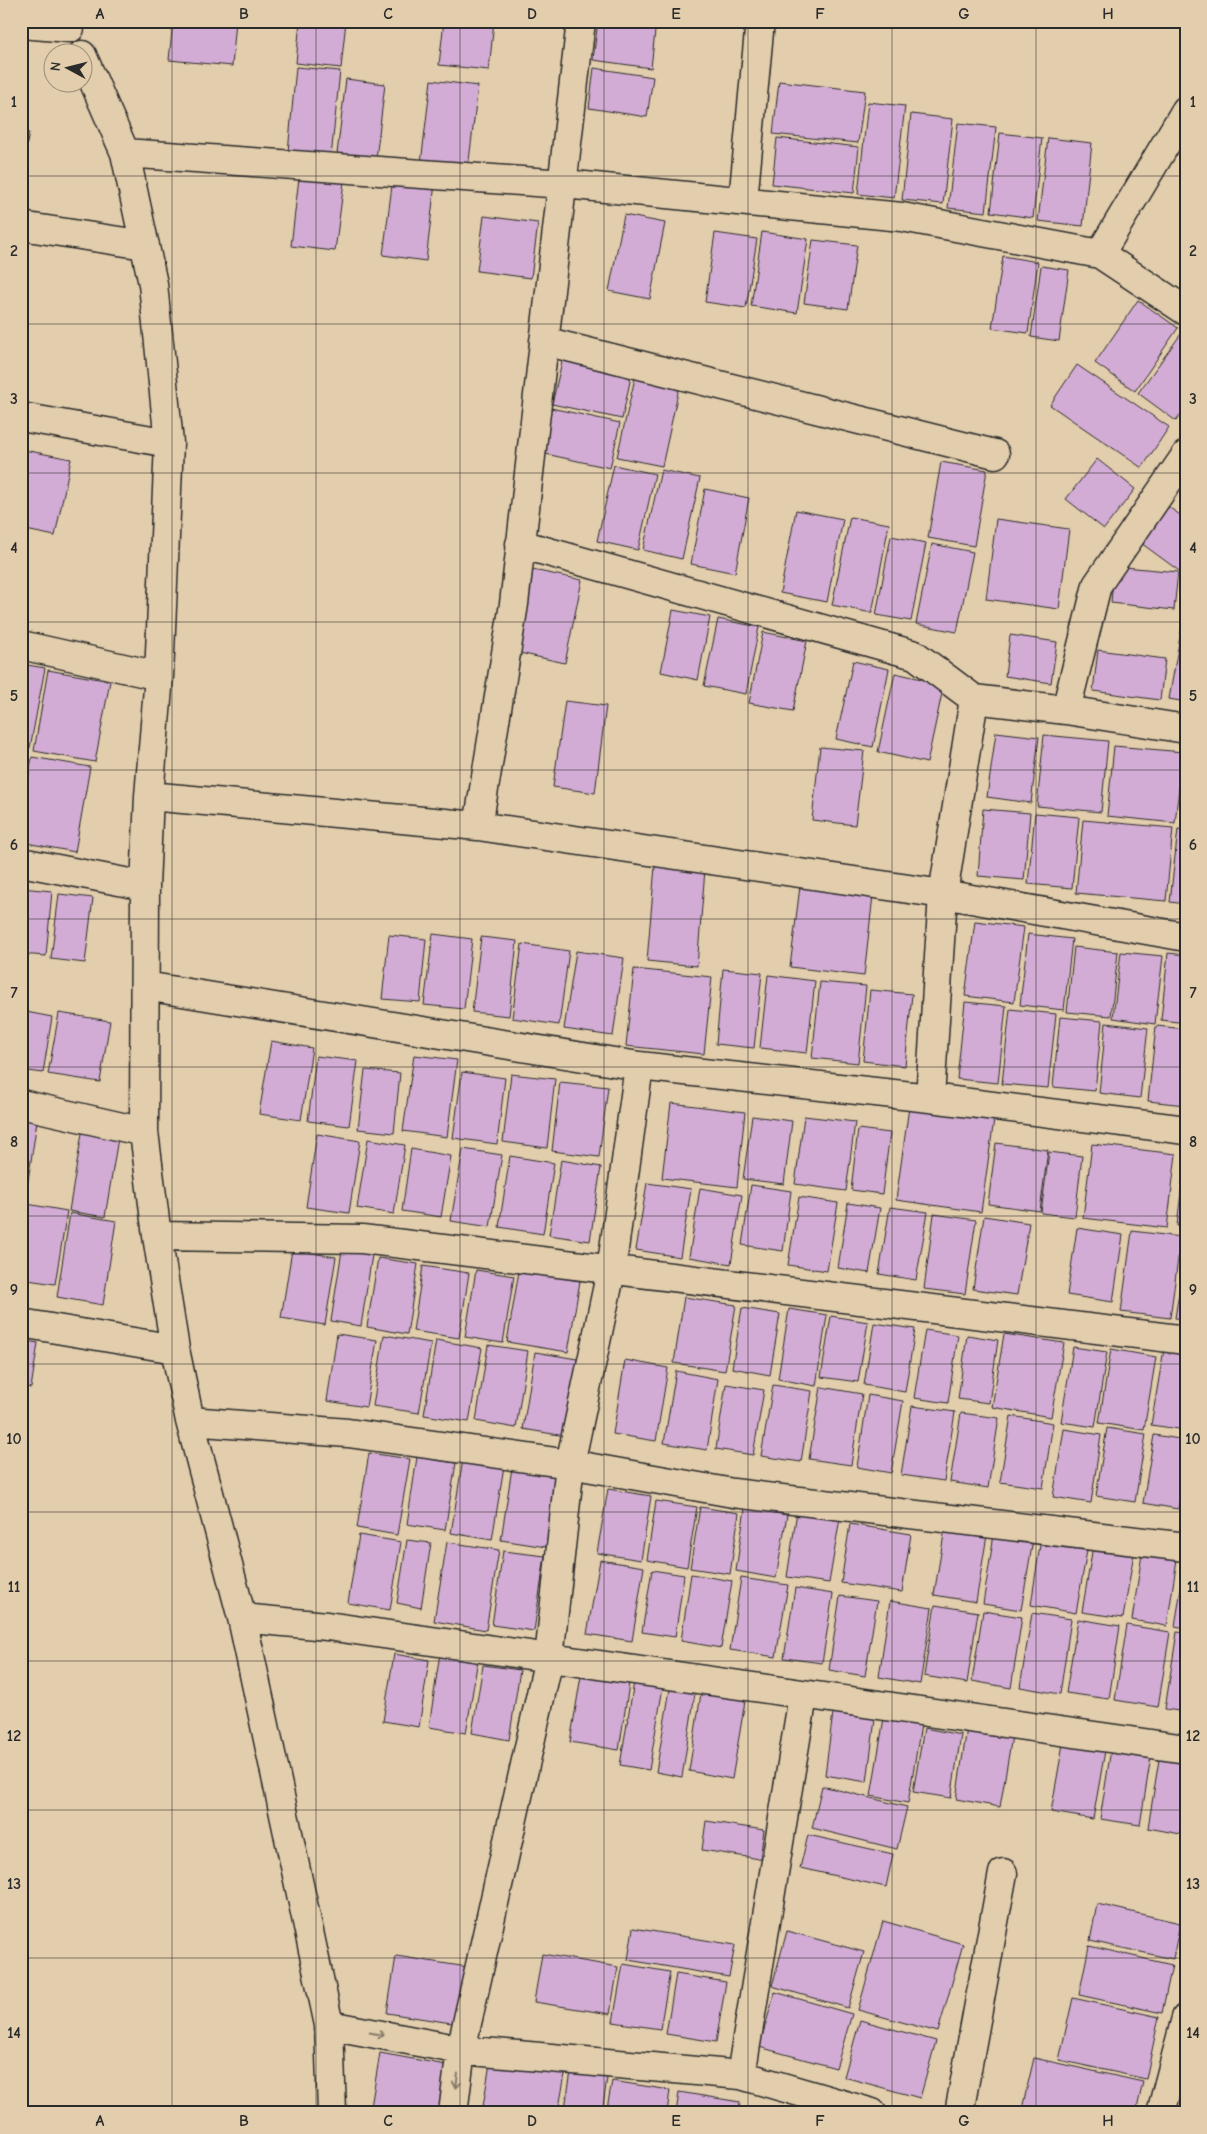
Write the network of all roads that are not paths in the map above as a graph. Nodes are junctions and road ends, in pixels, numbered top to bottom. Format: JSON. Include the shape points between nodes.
{"nodes":[{"id":1,"x":581,"y":21,"type":"edge"},
{"id":2,"x":760,"y":21,"type":"edge"},
{"id":3,"x":21,"y":24,"type":"edge"},
{"id":4,"x":69,"y":24,"type":"edge"},
{"id":5,"x":77,"y":42,"type":"edge"},
{"id":6,"x":92,"y":76,"type":"edge"},
{"id":7,"x":1186,"y":110,"type":"edge"},
{"id":8,"x":126,"y":153,"type":"junction"},
{"id":9,"x":564,"y":184,"type":"junction"},
{"id":10,"x":743,"y":201,"type":"junction"},
{"id":11,"x":21,"y":226,"type":"edge"},
{"id":12,"x":145,"y":245,"type":"junction"},
{"id":13,"x":1100,"y":254,"type":"junction"},
{"id":14,"x":1186,"y":311,"type":"edge"},
{"id":15,"x":544,"y":342,"type":"junction"},
{"id":16,"x":21,"y":417,"type":"edge"},
{"id":17,"x":169,"y":443,"type":"junction"},
{"id":18,"x":995,"y":454,"type":"dead end"},
{"id":19,"x":1186,"y":455,"type":"edge"},
{"id":20,"x":520,"y":544,"type":"junction"},
{"id":21,"x":21,"y":645,"type":"edge"},
{"id":22,"x":159,"y":676,"type":"junction"},
{"id":23,"x":974,"y":699,"type":"junction"},
{"id":24,"x":1066,"y":710,"type":"junction"},
{"id":25,"x":1186,"y":729,"type":"edge"},
{"id":26,"x":149,"y":796,"type":"junction"},
{"id":27,"x":478,"y":826,"type":"junction"},
{"id":28,"x":21,"y":862,"type":"edge"},
{"id":29,"x":146,"y":886,"type":"junction"},
{"id":30,"x":943,"y":894,"type":"junction"},
{"id":31,"x":1186,"y":937,"type":"edge"},
{"id":32,"x":145,"y":986,"type":"junction"},
{"id":33,"x":639,"y":1066,"type":"junction"},
{"id":34,"x":930,"y":1098,"type":"junction"},
{"id":35,"x":21,"y":1104,"type":"edge"},
{"id":36,"x":1186,"y":1130,"type":"edge"},
{"id":37,"x":144,"y":1132,"type":"junction"},
{"id":38,"x":157,"y":1236,"type":"junction"},
{"id":39,"x":611,"y":1271,"type":"junction"},
{"id":40,"x":21,"y":1323,"type":"edge"},
{"id":41,"x":1186,"y":1340,"type":"edge"},
{"id":42,"x":175,"y":1349,"type":"junction"},
{"id":43,"x":190,"y":1421,"type":"junction"},
{"id":44,"x":570,"y":1464,"type":"junction"},
{"id":45,"x":1186,"y":1547,"type":"edge"},
{"id":46,"x":242,"y":1618,"type":"junction"},
{"id":47,"x":548,"y":1658,"type":"junction"},
{"id":48,"x":803,"y":1696,"type":"junction"},
{"id":49,"x":1186,"y":1749,"type":"edge"},
{"id":50,"x":1003,"y":1873,"type":"dead end"},
{"id":51,"x":1186,"y":2018,"type":"edge"},
{"id":52,"x":329,"y":2025,"type":"junction"},
{"id":53,"x":461,"y":2050,"type":"junction"},
{"id":54,"x":741,"y":2075,"type":"junction"},
{"id":55,"x":332,"y":2113,"type":"edge"},
{"id":56,"x":453,"y":2113,"type":"edge"},
{"id":57,"x":872,"y":2113,"type":"edge"},
{"id":58,"x":959,"y":2113,"type":"edge"},
{"id":59,"x":1161,"y":2113,"type":"edge"}],
"edges":[{"from":1,"to":9,"type":"street"},
{"from":2,"to":10,"type":"street"},
{"from":3,"to":4,"type":"street"},
{"from":4,"to":5,"type":"street"},
{"from":6,"to":8,"type":"street"},
{"from":7,"to":13,"type":"street"},
{"from":8,"to":9,"type":"street"},
{"from":8,"to":12,"type":"street"},
{"from":9,"to":10,"type":"street"},
{"from":9,"to":15,"type":"street"},
{"from":10,"to":13,"type":"street","via":[[902,217]]},
{"from":11,"to":12,"type":"street"},
{"from":12,"to":17,"type":"street","via":[[153,284]]},
{"from":13,"to":14,"type":"street"},
{"from":15,"to":18,"type":"street"},
{"from":15,"to":20,"type":"street"},
{"from":16,"to":17,"type":"street"},
{"from":17,"to":22,"type":"street"},
{"from":19,"to":24,"type":"street","via":[[1097,585]]},
{"from":20,"to":23,"type":"street","via":[[915,655]]},
{"from":20,"to":27,"type":"street","via":[[514,604]]},
{"from":21,"to":22,"type":"street"},
{"from":22,"to":26,"type":"street"},
{"from":23,"to":24,"type":"street"},
{"from":23,"to":30,"type":"street"},
{"from":24,"to":25,"type":"street"},
{"from":26,"to":27,"type":"street"},
{"from":26,"to":29,"type":"street"},
{"from":27,"to":30,"type":"street"},
{"from":28,"to":29,"type":"street"},
{"from":29,"to":32,"type":"street"},
{"from":30,"to":31,"type":"street"},
{"from":30,"to":34,"type":"street"},
{"from":32,"to":33,"type":"street"},
{"from":32,"to":37,"type":"street"},
{"from":33,"to":34,"type":"street"},
{"from":33,"to":39,"type":"street"},
{"from":34,"to":36,"type":"street"},
{"from":35,"to":37,"type":"street"},
{"from":37,"to":38,"type":"street"},
{"from":38,"to":39,"type":"street","via":[[362,1239]]},
{"from":38,"to":42,"type":"street"},
{"from":39,"to":41,"type":"street"},
{"from":39,"to":44,"type":"street"},
{"from":40,"to":42,"type":"street"},
{"from":42,"to":43,"type":"street"},
{"from":43,"to":44,"type":"street","via":[[348,1433]]},
{"from":43,"to":46,"type":"street"},
{"from":44,"to":45,"type":"street","via":[[733,1493]]},
{"from":44,"to":47,"type":"street"},
{"from":46,"to":47,"type":"street","via":[[327,1626]]},
{"from":46,"to":52,"type":"street"},
{"from":47,"to":48,"type":"street"},
{"from":47,"to":53,"type":"street"},
{"from":48,"to":49,"type":"street"},
{"from":48,"to":54,"type":"street"},
{"from":50,"to":58,"type":"street"},
{"from":51,"to":59,"type":"street"},
{"from":52,"to":53,"type":"street","one_way":true},
{"from":52,"to":55,"type":"street"},
{"from":53,"to":54,"type":"street"},
{"from":53,"to":56,"type":"street","one_way":true},
{"from":54,"to":57,"type":"street"}]}
